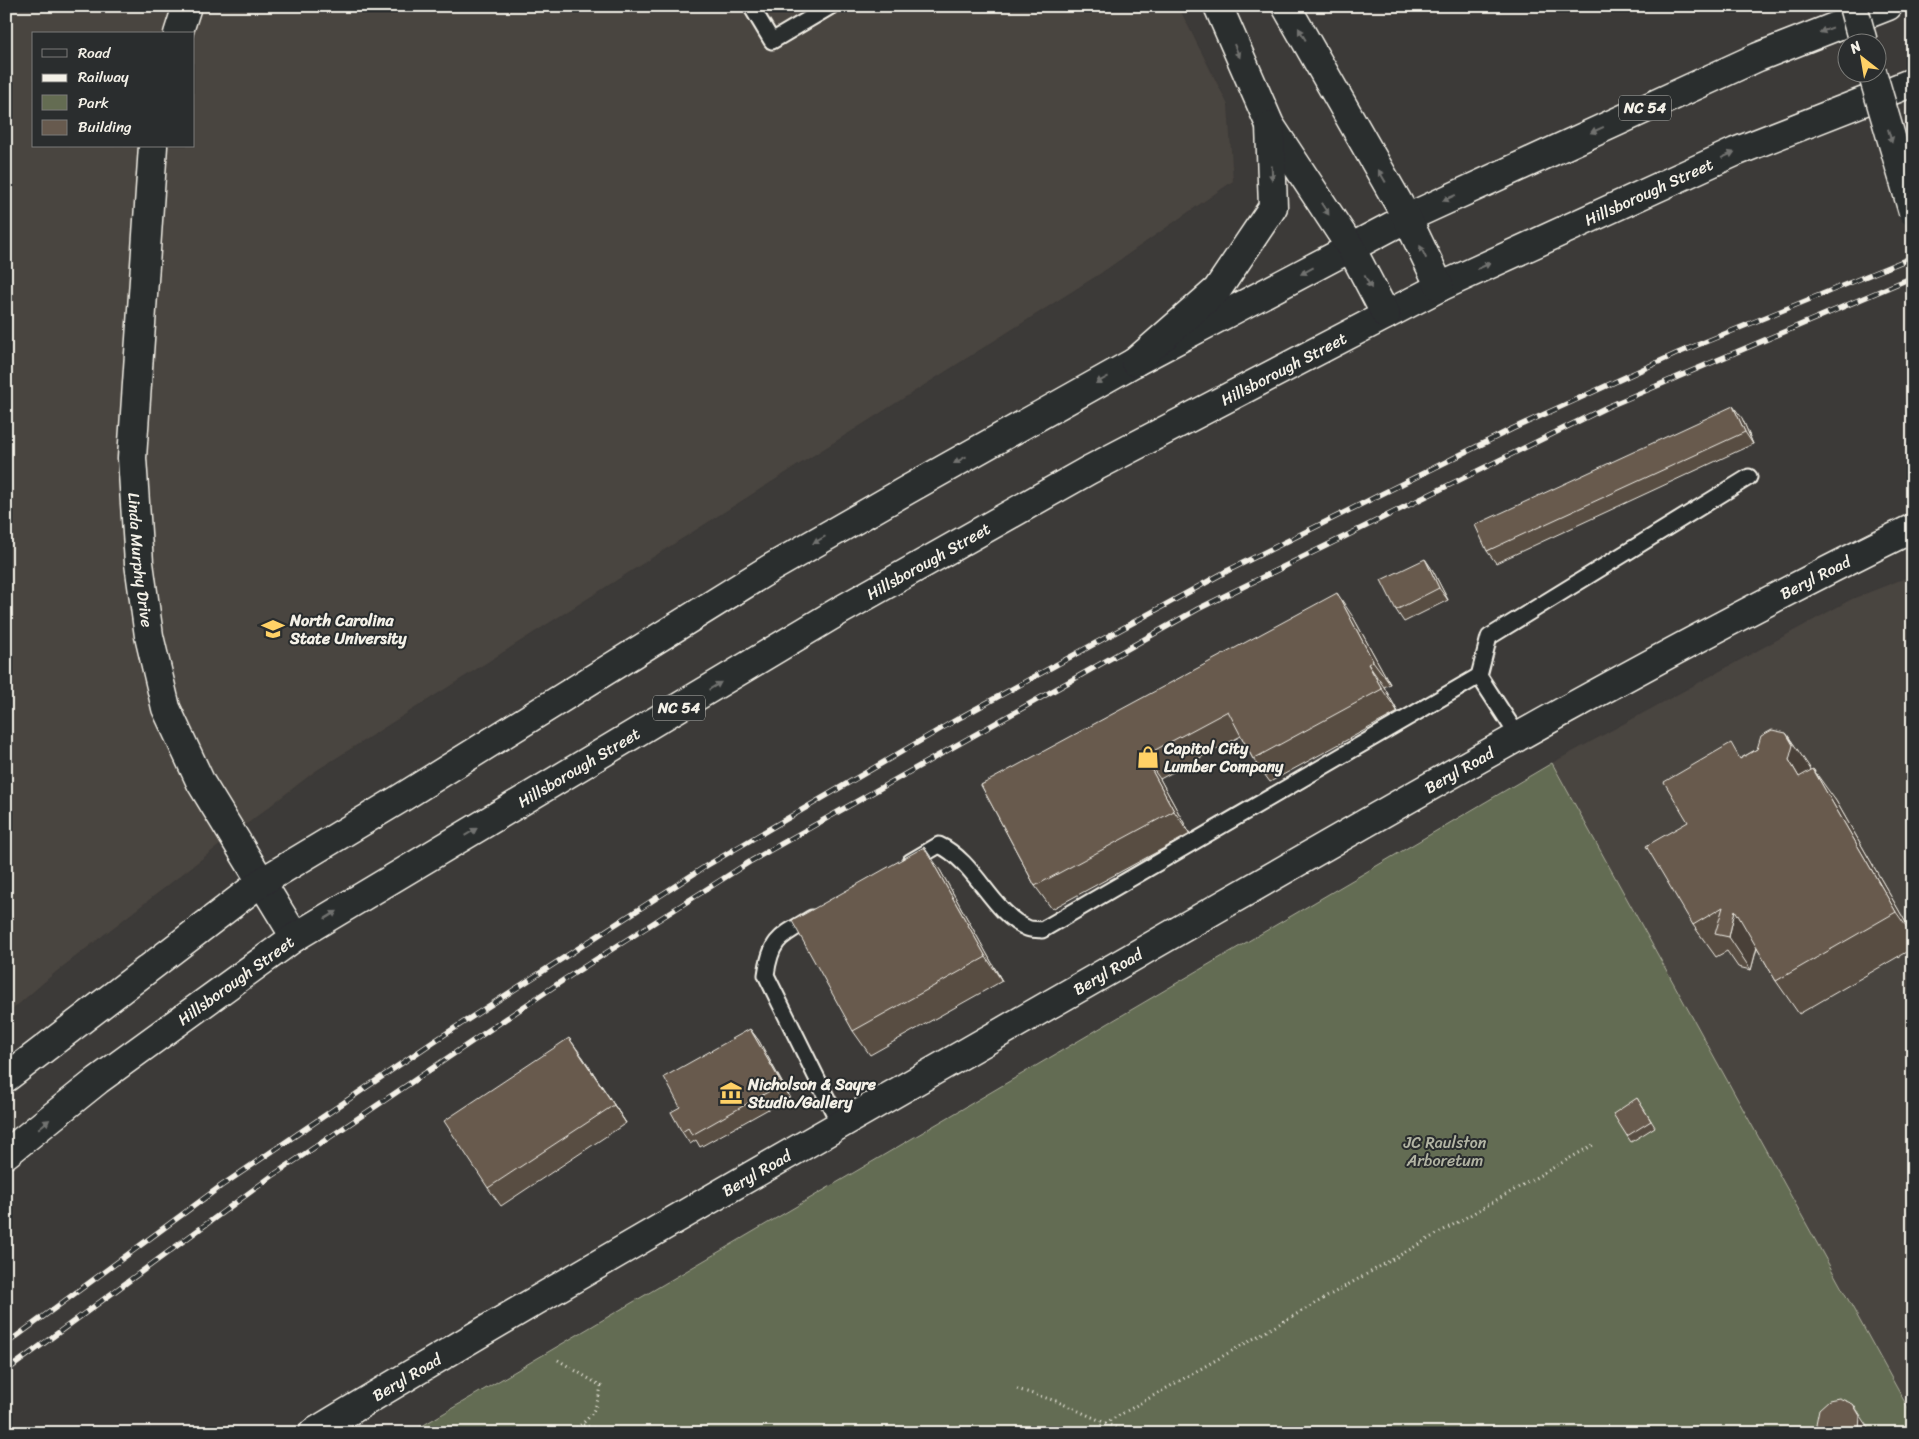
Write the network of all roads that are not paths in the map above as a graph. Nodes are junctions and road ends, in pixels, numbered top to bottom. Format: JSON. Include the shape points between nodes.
{"nodes":[{"id":1,"x":187,"y":6,"type":"edge"},
{"id":2,"x":751,"y":6,"type":"edge"},
{"id":3,"x":831,"y":6,"type":"edge"},
{"id":4,"x":1218,"y":6,"type":"edge"},
{"id":5,"x":1286,"y":6,"type":"edge"},
{"id":6,"x":1852,"y":6,"type":"edge"},
{"id":7,"x":1888,"y":6,"type":"edge"},
{"id":8,"x":179,"y":32,"type":"edge"},
{"id":9,"x":1860,"y":32,"type":"edge"},
{"id":10,"x":1875,"y":82,"type":"edge"},
{"id":11,"x":1913,"y":82,"type":"edge"},
{"id":12,"x":1270,"y":125,"type":"junction"},
{"id":13,"x":153,"y":148,"type":"edge"},
{"id":14,"x":1913,"y":212,"type":"edge"},
{"id":15,"x":1407,"y":218,"type":"junction"},
{"id":16,"x":1351,"y":248,"type":"junction"},
{"id":17,"x":1440,"y":287,"type":"junction"},
{"id":18,"x":1386,"y":314,"type":"junction"},
{"id":19,"x":1135,"y":362,"type":"junction"},
{"id":20,"x":1749,"y":478,"type":"dead end"},
{"id":21,"x":1913,"y":528,"type":"edge"},
{"id":22,"x":1479,"y":676,"type":"junction"},
{"id":23,"x":1518,"y":736,"type":"junction"},
{"id":24,"x":897,"y":869,"type":"edge"},
{"id":25,"x":260,"y":883,"type":"junction"},
{"id":26,"x":823,"y":912,"type":"edge"},
{"id":27,"x":294,"y":937,"type":"junction"},
{"id":28,"x":6,"y":1078,"type":"edge"},
{"id":29,"x":840,"y":1125,"type":"junction"},
{"id":30,"x":6,"y":1154,"type":"edge"},
{"id":31,"x":313,"y":1433,"type":"edge"}],
"edges":[{"from":1,"to":8,"type":"main road"},
{"from":2,"to":3,"type":"lane","via":[[772,40]]},
{"from":4,"to":12,"type":"main road","one_way":true},
{"from":15,"to":5,"type":"main road","one_way":true},
{"from":6,"to":9,"type":"main road","bridge":true},
{"from":7,"to":15,"type":"main road","number":"NC 54","one_way":true,"via":[[1758,57]]},
{"from":10,"to":14,"type":"main road","one_way":true,"bridge":true},
{"from":17,"to":11,"type":"main road","name":"Hillsborough Street","number":"NC 54","one_way":true,"via":[[1735,152]]},
{"from":12,"to":16,"type":"main road","one_way":true},
{"from":12,"to":19,"type":"main road","one_way":true,"via":[[1273,207],[1217,290]]},
{"from":13,"to":25,"type":"main road","name":"Linda Murphy Drive","via":[[132,458],[139,563],[149,636],[166,708],[201,784]]},
{"from":15,"to":16,"type":"main road","number":"NC 54"},
{"from":17,"to":15,"type":"main road","one_way":true},
{"from":16,"to":18,"type":"main road","one_way":true},
{"from":16,"to":19,"type":"main road","number":"NC 54","one_way":true},
{"from":17,"to":18,"type":"main road","name":"Hillsborough Street","number":"NC 54"},
{"from":27,"to":18,"type":"main road","name":"Hillsborough Street","number":"NC 54","one_way":true,"via":[[841,610],[1089,470]]},
{"from":19,"to":25,"type":"main road","number":"NC 54","one_way":true,"via":[[771,568]]},
{"from":20,"to":22,"type":"lane","via":[[1489,637]]},
{"from":21,"to":23,"type":"main road","name":"Beryl Road","via":[[1708,631]]},
{"from":22,"to":23,"type":"lane"},
{"from":22,"to":24,"type":"lane","via":[[1042,930],[1027,929],[1009,916],[952,851],[939,845]]},
{"from":23,"to":29,"type":"main road","name":"Beryl Road"},
{"from":25,"to":27,"type":"main road","name":"Linda Murphy Drive"},
{"from":25,"to":28,"type":"main road","number":"NC 54"},
{"from":26,"to":29,"type":"lane","via":[[781,936],[769,954],[766,975]]},
{"from":30,"to":27,"type":"main road","name":"Hillsborough Street","number":"NC 54","one_way":true,"via":[[98,1080]]},
{"from":29,"to":31,"type":"main road","name":"Beryl Road"}]}
